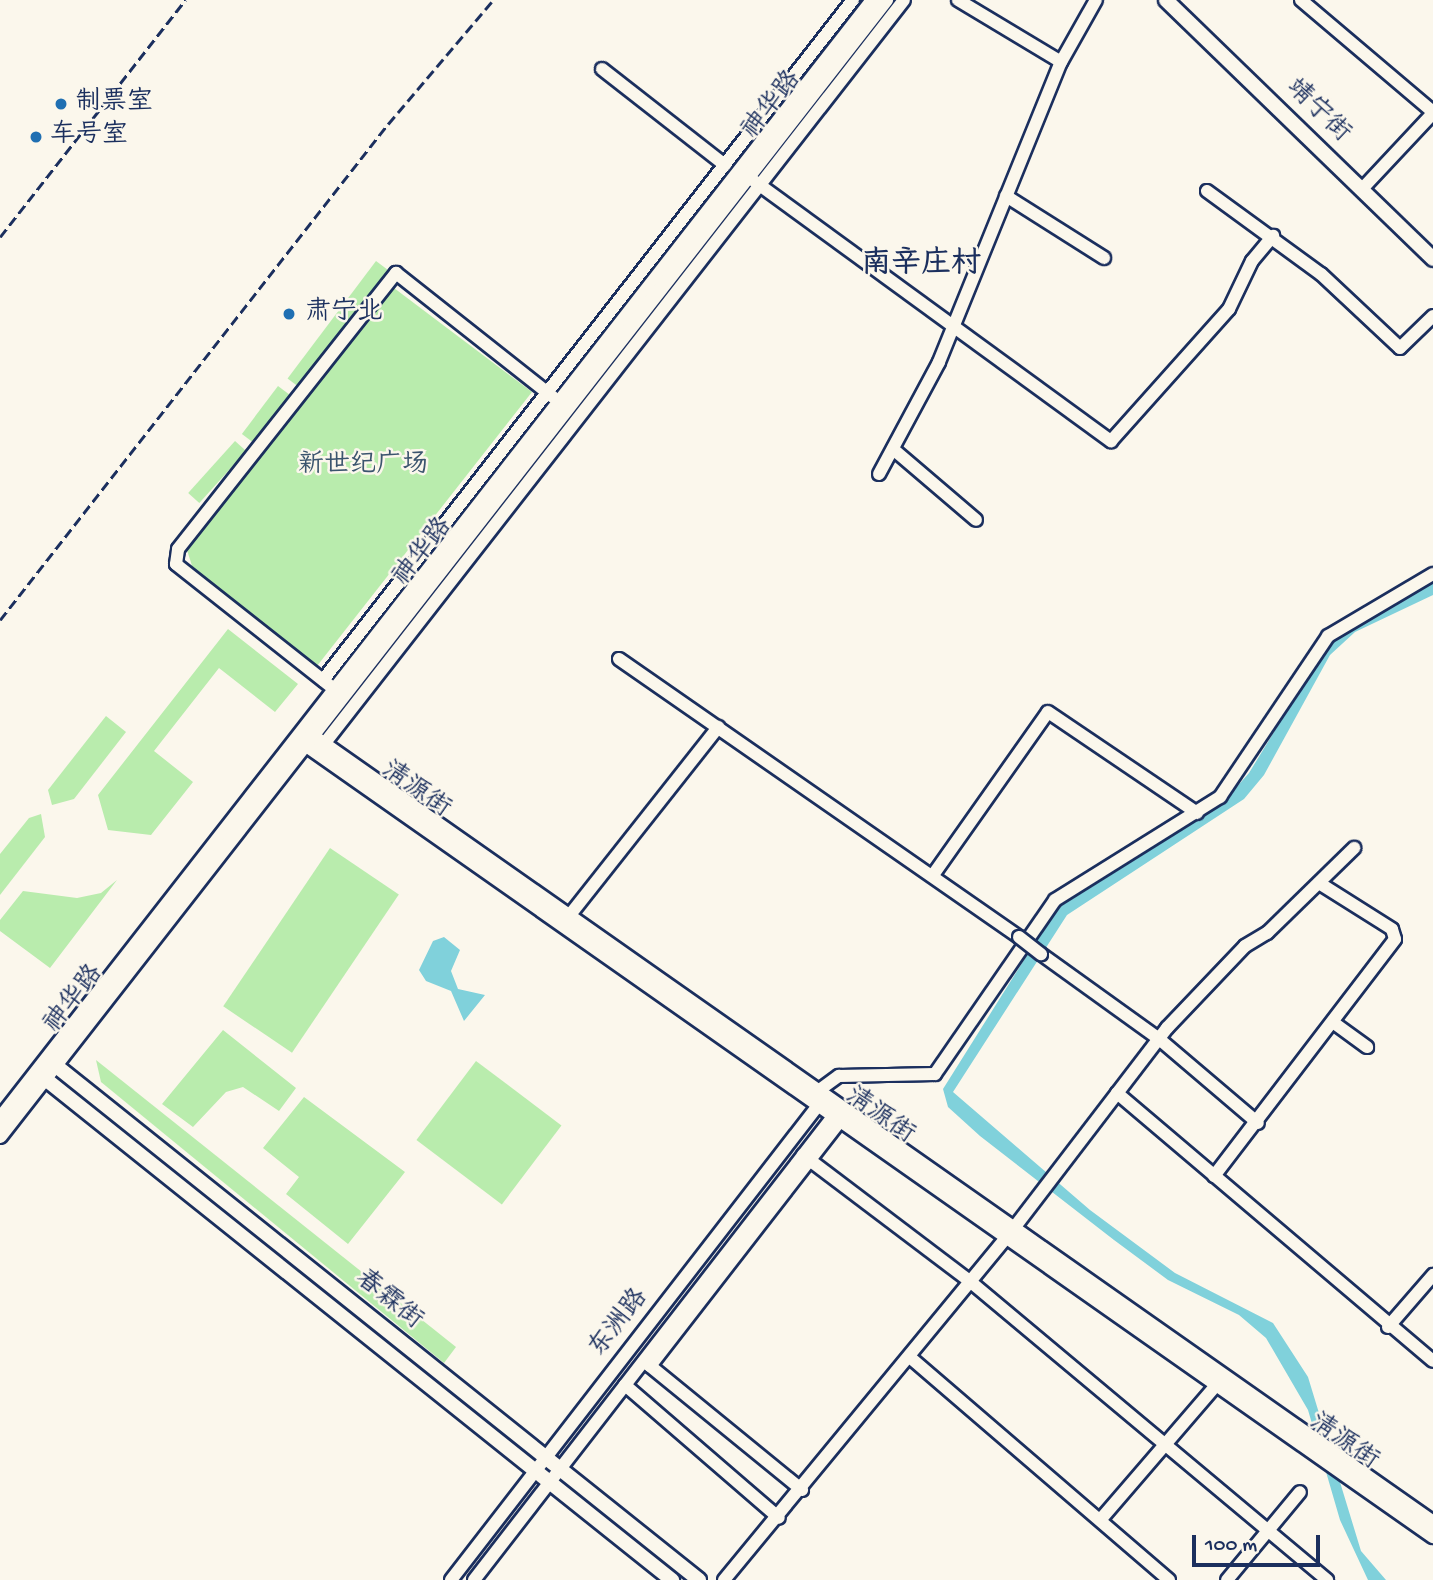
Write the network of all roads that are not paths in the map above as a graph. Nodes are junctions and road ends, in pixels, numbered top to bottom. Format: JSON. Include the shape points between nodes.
{"nodes":[{"id":1,"x":853,"y":0,"type":"edge"},
{"id":2,"x":873,"y":0,"type":"edge"},
{"id":3,"x":886,"y":0,"type":"edge"},
{"id":4,"x":904,"y":0,"type":"edge"},
{"id":5,"x":958,"y":0,"type":"edge"},
{"id":6,"x":1096,"y":0,"type":"edge"},
{"id":7,"x":1166,"y":0,"type":"edge"},
{"id":8,"x":1301,"y":0,"type":"edge"},
{"id":9,"x":1061,"y":62,"type":"junction"},
{"id":10,"x":602,"y":69,"type":"dead end"},
{"id":11,"x":1433,"y":112,"type":"edge"},
{"id":12,"x":725,"y":164,"type":"junction"},
{"id":13,"x":754,"y":181,"type":"junction"},
{"id":14,"x":1362,"y":189,"type":"junction"},
{"id":15,"x":1206,"y":191,"type":"dead end"},
{"id":16,"x":1006,"y":196,"type":"junction"},
{"id":17,"x":1273,"y":236,"type":"junction"},
{"id":18,"x":1104,"y":258,"type":"dead end"},
{"id":19,"x":1433,"y":259,"type":"edge"},
{"id":20,"x":1433,"y":316,"type":"edge"},
{"id":21,"x":955,"y":326,"type":"junction"},
{"id":22,"x":553,"y":397,"type":"junction"},
{"id":23,"x":893,"y":449,"type":"junction"},
{"id":24,"x":878,"y":474,"type":"dead end"},
{"id":25,"x":976,"y":520,"type":"dead end"},
{"id":26,"x":1433,"y":574,"type":"edge"},
{"id":27,"x":618,"y":659,"type":"dead end"},
{"id":28,"x":323,"y":680,"type":"junction"},
{"id":29,"x":335,"y":690,"type":"junction"},
{"id":30,"x":718,"y":727,"type":"junction"},
{"id":31,"x":308,"y":738,"type":"junction"},
{"id":32,"x":1197,"y":813,"type":"junction"},
{"id":33,"x":1354,"y":848,"type":"dead end"},
{"id":34,"x":933,"y":875,"type":"junction"},
{"id":35,"x":1319,"y":883,"type":"junction"},
{"id":36,"x":569,"y":916,"type":"junction"},
{"id":37,"x":1334,"y":1023,"type":"junction"},
{"id":38,"x":1158,"y":1038,"type":"junction"},
{"id":39,"x":1367,"y":1047,"type":"dead end"},
{"id":40,"x":51,"y":1062,"type":"junction"},
{"id":41,"x":41,"y":1075,"type":"junction"},
{"id":42,"x":1117,"y":1093,"type":"junction"},
{"id":43,"x":821,"y":1097,"type":"junction"},
{"id":44,"x":839,"y":1114,"type":"junction"},
{"id":45,"x":0,"y":1119,"type":"edge"},
{"id":46,"x":1258,"y":1123,"type":"junction"},
{"id":47,"x":0,"y":1136,"type":"edge"},
{"id":48,"x":807,"y":1158,"type":"junction"},
{"id":49,"x":1214,"y":1176,"type":"junction"},
{"id":50,"x":1011,"y":1233,"type":"junction"},
{"id":51,"x":1433,"y":1275,"type":"edge"},
{"id":52,"x":972,"y":1283,"type":"junction"},
{"id":53,"x":1388,"y":1327,"type":"junction"},
{"id":54,"x":912,"y":1359,"type":"junction"},
{"id":55,"x":1433,"y":1361,"type":"edge"},
{"id":56,"x":647,"y":1364,"type":"junction"},
{"id":57,"x":1217,"y":1384,"type":"junction"},
{"id":58,"x":625,"y":1385,"type":"junction"},
{"id":59,"x":1166,"y":1445,"type":"junction"},
{"id":60,"x":546,"y":1458,"type":"junction"},
{"id":61,"x":560,"y":1469,"type":"junction"},
{"id":62,"x":535,"y":1471,"type":"junction"},
{"id":63,"x":550,"y":1482,"type":"junction"},
{"id":64,"x":802,"y":1490,"type":"junction"},
{"id":65,"x":1300,"y":1492,"type":"dead end"},
{"id":66,"x":779,"y":1518,"type":"junction"},
{"id":67,"x":1101,"y":1519,"type":"junction"},
{"id":68,"x":1433,"y":1522,"type":"edge"},
{"id":69,"x":1268,"y":1530,"type":"junction"},
{"id":70,"x":1433,"y":1536,"type":"edge"},
{"id":71,"x":451,"y":1580,"type":"edge"},
{"id":72,"x":474,"y":1580,"type":"edge"},
{"id":73,"x":672,"y":1580,"type":"edge"},
{"id":74,"x":699,"y":1580,"type":"edge"},
{"id":75,"x":724,"y":1580,"type":"edge"},
{"id":76,"x":1169,"y":1580,"type":"edge"},
{"id":77,"x":1227,"y":1580,"type":"edge"},
{"id":78,"x":1327,"y":1580,"type":"edge"}],
"edges":[{"from":1,"to":12,"type":"street"},
{"from":2,"to":22,"type":"main road","name":"神华路"},
{"from":3,"to":13,"type":"main road","name":"神华路"},
{"from":4,"to":13,"type":"street"},
{"from":5,"to":9,"type":"street"},
{"from":6,"to":9,"type":"street"},
{"from":7,"to":14,"type":"main road","name":"靖宁街"},
{"from":8,"to":11,"type":"street"},
{"from":9,"to":16,"type":"street"},
{"from":10,"to":12,"type":"street"},
{"from":11,"to":14,"type":"street"},
{"from":12,"to":22,"type":"street"},
{"from":13,"to":21,"type":"street"},
{"from":13,"to":31,"type":"main road","name":"神华路"},
{"from":14,"to":19,"type":"main road","name":"靖宁街"},
{"from":15,"to":17,"type":"street"},
{"from":16,"to":18,"type":"street"},
{"from":16,"to":21,"type":"street"},
{"from":17,"to":20,"type":"street","via":[[1400,348]]},
{"from":17,"to":21,"type":"street","via":[[1252,261],[1229,309],[1116,441]]},
{"from":21,"to":23,"type":"street"},
{"from":22,"to":28,"type":"street"},
{"from":22,"to":28,"type":"street","via":[[396,273],[178,549],[176,564]]},
{"from":22,"to":29,"type":"main road","name":"神华路"},
{"from":23,"to":24,"type":"street"},
{"from":23,"to":25,"type":"street"},
{"from":26,"to":32,"type":"street","via":[[1328,636],[1238,777]]},
{"from":27,"to":30,"type":"street"},
{"from":28,"to":29,"type":"street"},
{"from":29,"to":31,"type":"main road","name":"神华路"},
{"from":30,"to":34,"type":"street"},
{"from":30,"to":36,"type":"street"},
{"from":31,"to":36,"type":"main road","name":"清源街"},
{"from":31,"to":40,"type":"main road","name":"神华路"},
{"from":31,"to":43,"type":"main road","name":"清源街"},
{"from":32,"to":34,"type":"street","via":[[1048,712]]},
{"from":32,"to":43,"type":"street","via":[[1055,900],[935,1074],[839,1076]]},
{"from":33,"to":35,"type":"street"},
{"from":34,"to":38,"type":"street","bridge":true},
{"from":35,"to":37,"type":"street","via":[[1395,933]]},
{"from":35,"to":38,"type":"street","via":[[1245,946]]},
{"from":36,"to":43,"type":"main road","name":"清源街"},
{"from":37,"to":39,"type":"street"},
{"from":37,"to":46,"type":"street"},
{"from":38,"to":42,"type":"street"},
{"from":38,"to":46,"type":"street"},
{"from":40,"to":41,"type":"main road","name":"神华路"},
{"from":40,"to":60,"type":"main road","name":"春霖街"},
{"from":41,"to":45,"type":"main road","name":"神华路"},
{"from":41,"to":47,"type":"main road","name":"神华路"},
{"from":41,"to":62,"type":"main road","name":"春霖街"},
{"from":42,"to":49,"type":"street"},
{"from":42,"to":50,"type":"street"},
{"from":43,"to":44,"type":"main road","name":"清源街"},
{"from":43,"to":60,"type":"street","name":"东洲路"},
{"from":44,"to":48,"type":"street","name":"东洲路"},
{"from":44,"to":50,"type":"main road","name":"清源街"},
{"from":46,"to":49,"type":"street"},
{"from":48,"to":52,"type":"street"},
{"from":48,"to":56,"type":"street","name":"东洲路"},
{"from":49,"to":53,"type":"street"},
{"from":50,"to":52,"type":"street"},
{"from":50,"to":57,"type":"main road","name":"清源街"},
{"from":50,"to":68,"type":"main road","name":"清源街"},
{"from":51,"to":53,"type":"street"},
{"from":52,"to":54,"type":"street"},
{"from":52,"to":59,"type":"street"},
{"from":53,"to":55,"type":"street"},
{"from":54,"to":64,"type":"street"},
{"from":54,"to":67,"type":"street"},
{"from":56,"to":58,"type":"street","name":"东洲路"},
{"from":56,"to":64,"type":"street"},
{"from":57,"to":59,"type":"street"},
{"from":57,"to":70,"type":"main road","name":"清源街"},
{"from":58,"to":61,"type":"street","name":"东洲路"},
{"from":58,"to":66,"type":"street"},
{"from":59,"to":67,"type":"street"},
{"from":59,"to":69,"type":"street"},
{"from":60,"to":61,"type":"main road","name":"春霖街"},
{"from":60,"to":62,"type":"street","name":"东洲路"},
{"from":61,"to":63,"type":"street","name":"东洲路"},
{"from":61,"to":74,"type":"main road","name":"春霖街"},
{"from":62,"to":63,"type":"main road","name":"春霖街"},
{"from":62,"to":71,"type":"street","name":"东洲路"},
{"from":63,"to":72,"type":"street","name":"东洲路"},
{"from":63,"to":73,"type":"main road","name":"春霖街"},
{"from":64,"to":66,"type":"street"},
{"from":65,"to":69,"type":"street"},
{"from":66,"to":75,"type":"street"},
{"from":67,"to":76,"type":"street"},
{"from":69,"to":77,"type":"street"},
{"from":69,"to":78,"type":"street"}]}
